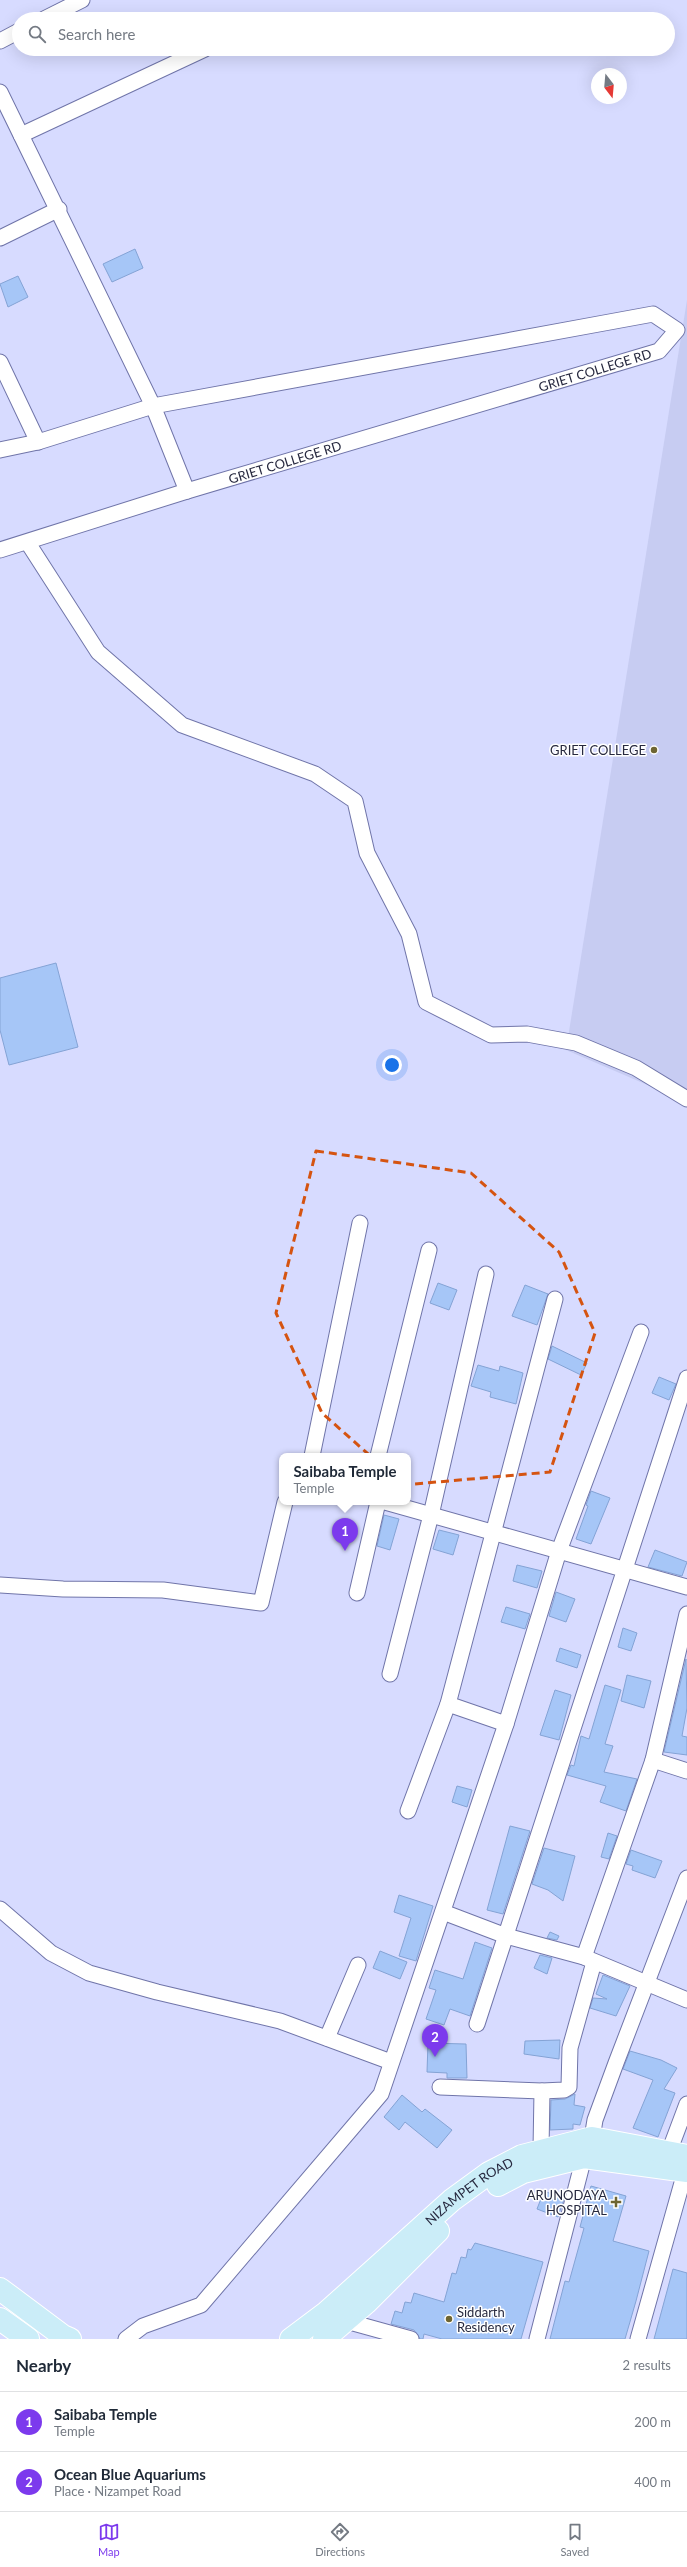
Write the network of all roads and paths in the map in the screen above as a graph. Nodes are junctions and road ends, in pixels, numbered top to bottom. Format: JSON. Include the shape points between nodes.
{"nodes":[{"id":1,"x":80,"y":0,"type":"edge"},
{"id":2,"x":57,"y":12,"type":"edge"},
{"id":3,"x":12,"y":35,"type":"edge"},
{"id":4,"x":0,"y":41,"type":"edge"},
{"id":5,"x":190,"y":56,"type":"edge"},
{"id":6,"x":0,"y":92,"type":"edge"},
{"id":7,"x":22,"y":135,"type":"junction"},
{"id":8,"x":59,"y":209,"type":"junction"},
{"id":9,"x":0,"y":238,"type":"edge"},
{"id":10,"x":0,"y":362,"type":"edge"},
{"id":11,"x":153,"y":406,"type":"junction"},
{"id":12,"x":38,"y":442,"type":"junction"},
{"id":13,"x":0,"y":450,"type":"edge"},
{"id":14,"x":188,"y":491,"type":"junction"},
{"id":15,"x":28,"y":543,"type":"junction"},
{"id":16,"x":0,"y":550,"type":"edge"},
{"id":17,"x":687,"y":1099,"type":"edge"},
{"id":18,"x":360,"y":1223,"type":"dead end"},
{"id":19,"x":429,"y":1250,"type":"dead end"},
{"id":20,"x":486,"y":1274,"type":"dead end"},
{"id":21,"x":555,"y":1299,"type":"dead end"},
{"id":22,"x":641,"y":1332,"type":"dead end"},
{"id":23,"x":687,"y":1378,"type":"edge"},
{"id":24,"x":313,"y":1453,"type":"edge"},
{"id":25,"x":379,"y":1453,"type":"edge"},
{"id":26,"x":284,"y":1505,"type":"edge"},
{"id":27,"x":377,"y":1505,"type":"edge"},
{"id":28,"x":395,"y":1505,"type":"edge"},
{"id":29,"x":430,"y":1515,"type":"junction"},
{"id":30,"x":493,"y":1533,"type":"junction"},
{"id":31,"x":559,"y":1552,"type":"junction"},
{"id":32,"x":625,"y":1570,"type":"junction"},
{"id":33,"x":0,"y":1585,"type":"edge"},
{"id":34,"x":687,"y":1587,"type":"edge"},
{"id":35,"x":357,"y":1593,"type":"dead end"},
{"id":36,"x":687,"y":1614,"type":"edge"},
{"id":37,"x":683,"y":1639,"type":"edge"},
{"id":38,"x":390,"y":1674,"type":"dead end"},
{"id":39,"x":448,"y":1704,"type":"junction"},
{"id":40,"x":506,"y":1724,"type":"junction"},
{"id":41,"x":653,"y":1760,"type":"junction"},
{"id":42,"x":687,"y":1771,"type":"edge"},
{"id":43,"x":408,"y":1811,"type":"dead end"},
{"id":44,"x":687,"y":1878,"type":"edge"},
{"id":45,"x":0,"y":1909,"type":"edge"},
{"id":46,"x":443,"y":1912,"type":"junction"},
{"id":47,"x":506,"y":1936,"type":"junction"},
{"id":48,"x":589,"y":1959,"type":"junction"},
{"id":49,"x":358,"y":1965,"type":"dead end"},
{"id":50,"x":647,"y":1983,"type":"junction"},
{"id":51,"x":687,"y":2000,"type":"edge"},
{"id":52,"x":477,"y":2024,"type":"dead end"},
{"id":53,"x":327,"y":2038,"type":"junction"},
{"id":54,"x":391,"y":2062,"type":"junction"},
{"id":55,"x":440,"y":2087,"type":"dead end"},
{"id":56,"x":542,"y":2090,"type":"junction"},
{"id":57,"x":687,"y":2104,"type":"edge"},
{"id":58,"x":588,"y":2148,"type":"junction"},
{"id":59,"x":541,"y":2150,"type":"junction"},
{"id":60,"x":680,"y":2164,"type":"edge"},
{"id":61,"x":0,"y":2289,"type":"edge"},
{"id":62,"x":0,"y":2319,"type":"edge"},
{"id":63,"x":346,"y":2321,"type":"junction"},
{"id":64,"x":28,"y":2339,"type":"edge"},
{"id":65,"x":70,"y":2339,"type":"edge"},
{"id":66,"x":126,"y":2339,"type":"edge"},
{"id":67,"x":290,"y":2339,"type":"edge"},
{"id":68,"x":324,"y":2339,"type":"edge"},
{"id":69,"x":411,"y":2339,"type":"edge"},
{"id":70,"x":537,"y":2339,"type":"edge"},
{"id":71,"x":638,"y":2339,"type":"edge"}],
"edges":[{"from":1,"to":2,"type":"street"},
{"from":3,"to":4,"type":"street"},
{"from":5,"to":7,"type":"street"},
{"from":6,"to":7,"type":"street"},
{"from":7,"to":8,"type":"street"},
{"from":8,"to":9,"type":"street"},
{"from":8,"to":11,"type":"street"},
{"from":10,"to":12,"type":"street"},
{"from":11,"to":12,"type":"street","name":"GRIET COLLEGE RD"},
{"from":11,"to":14,"type":"street"},
{"from":11,"to":14,"type":"street","name":"GRIET COLLEGE RD","via":[[653,314],[677,330],[659,351]]},
{"from":12,"to":13,"type":"street","name":"GRIET COLLEGE RD"},
{"from":14,"to":15,"type":"street","name":"GRIET COLLEGE RD"},
{"from":15,"to":16,"type":"street","name":"GRIET COLLEGE RD"},
{"from":15,"to":17,"type":"street","via":[[98,652],[182,725],[315,774],[355,801],[366,853],[409,934],[426,1002],[491,1034],[527,1034],[576,1043],[636,1068]]},
{"from":18,"to":24,"type":"street"},
{"from":19,"to":25,"type":"street"},
{"from":20,"to":29,"type":"street"},
{"from":21,"to":30,"type":"street"},
{"from":22,"to":31,"type":"street"},
{"from":23,"to":32,"type":"street"},
{"from":26,"to":33,"type":"street","via":[[261,1603],[163,1590],[63,1589]]},
{"from":27,"to":35,"type":"street"},
{"from":28,"to":29,"type":"street"},
{"from":29,"to":30,"type":"street"},
{"from":29,"to":38,"type":"street"},
{"from":30,"to":31,"type":"street"},
{"from":30,"to":39,"type":"street"},
{"from":31,"to":32,"type":"street"},
{"from":31,"to":40,"type":"street"},
{"from":32,"to":34,"type":"street"},
{"from":32,"to":47,"type":"street"},
{"from":36,"to":37,"type":"street"},
{"from":37,"to":41,"type":"street"},
{"from":39,"to":40,"type":"street"},
{"from":39,"to":43,"type":"street"},
{"from":40,"to":46,"type":"street"},
{"from":41,"to":42,"type":"street"},
{"from":41,"to":48,"type":"street"},
{"from":44,"to":50,"type":"street"},
{"from":45,"to":53,"type":"street","via":[[51,1953],[89,1973],[280,2021]]},
{"from":46,"to":47,"type":"street"},
{"from":46,"to":54,"type":"street"},
{"from":47,"to":48,"type":"street"},
{"from":47,"to":52,"type":"street"},
{"from":48,"to":50,"type":"street"},
{"from":48,"to":56,"type":"street","via":[[570,2048],[569,2087],[564,2090]]},
{"from":49,"to":53,"type":"street"},
{"from":50,"to":51,"type":"street"},
{"from":50,"to":58,"type":"street"},
{"from":53,"to":54,"type":"street"},
{"from":54,"to":66,"type":"street","via":[[381,2094],[201,2305],[143,2326]]},
{"from":55,"to":56,"type":"street"},
{"from":56,"to":59,"type":"street"},
{"from":57,"to":60,"type":"street"},
{"from":58,"to":59,"type":"main road","name":"NIZAMPET ROAD"},
{"from":58,"to":60,"type":"main road","name":"NIZAMPET ROAD"},
{"from":58,"to":63,"type":"main road","name":"NIZAMPET ROAD","via":[[523,2172],[494,2186],[455,2214]]},
{"from":58,"to":70,"type":"street"},
{"from":59,"to":67,"type":"main road","name":"NIZAMPET ROAD","via":[[522,2156],[489,2173],[452,2200],[327,2312]]},
{"from":60,"to":71,"type":"street"},
{"from":61,"to":65,"type":"main road","via":[[62,2336]]},
{"from":62,"to":64,"type":"main road"},
{"from":63,"to":68,"type":"main road","name":"NIZAMPET ROAD"},
{"from":63,"to":69,"type":"street"}]}
